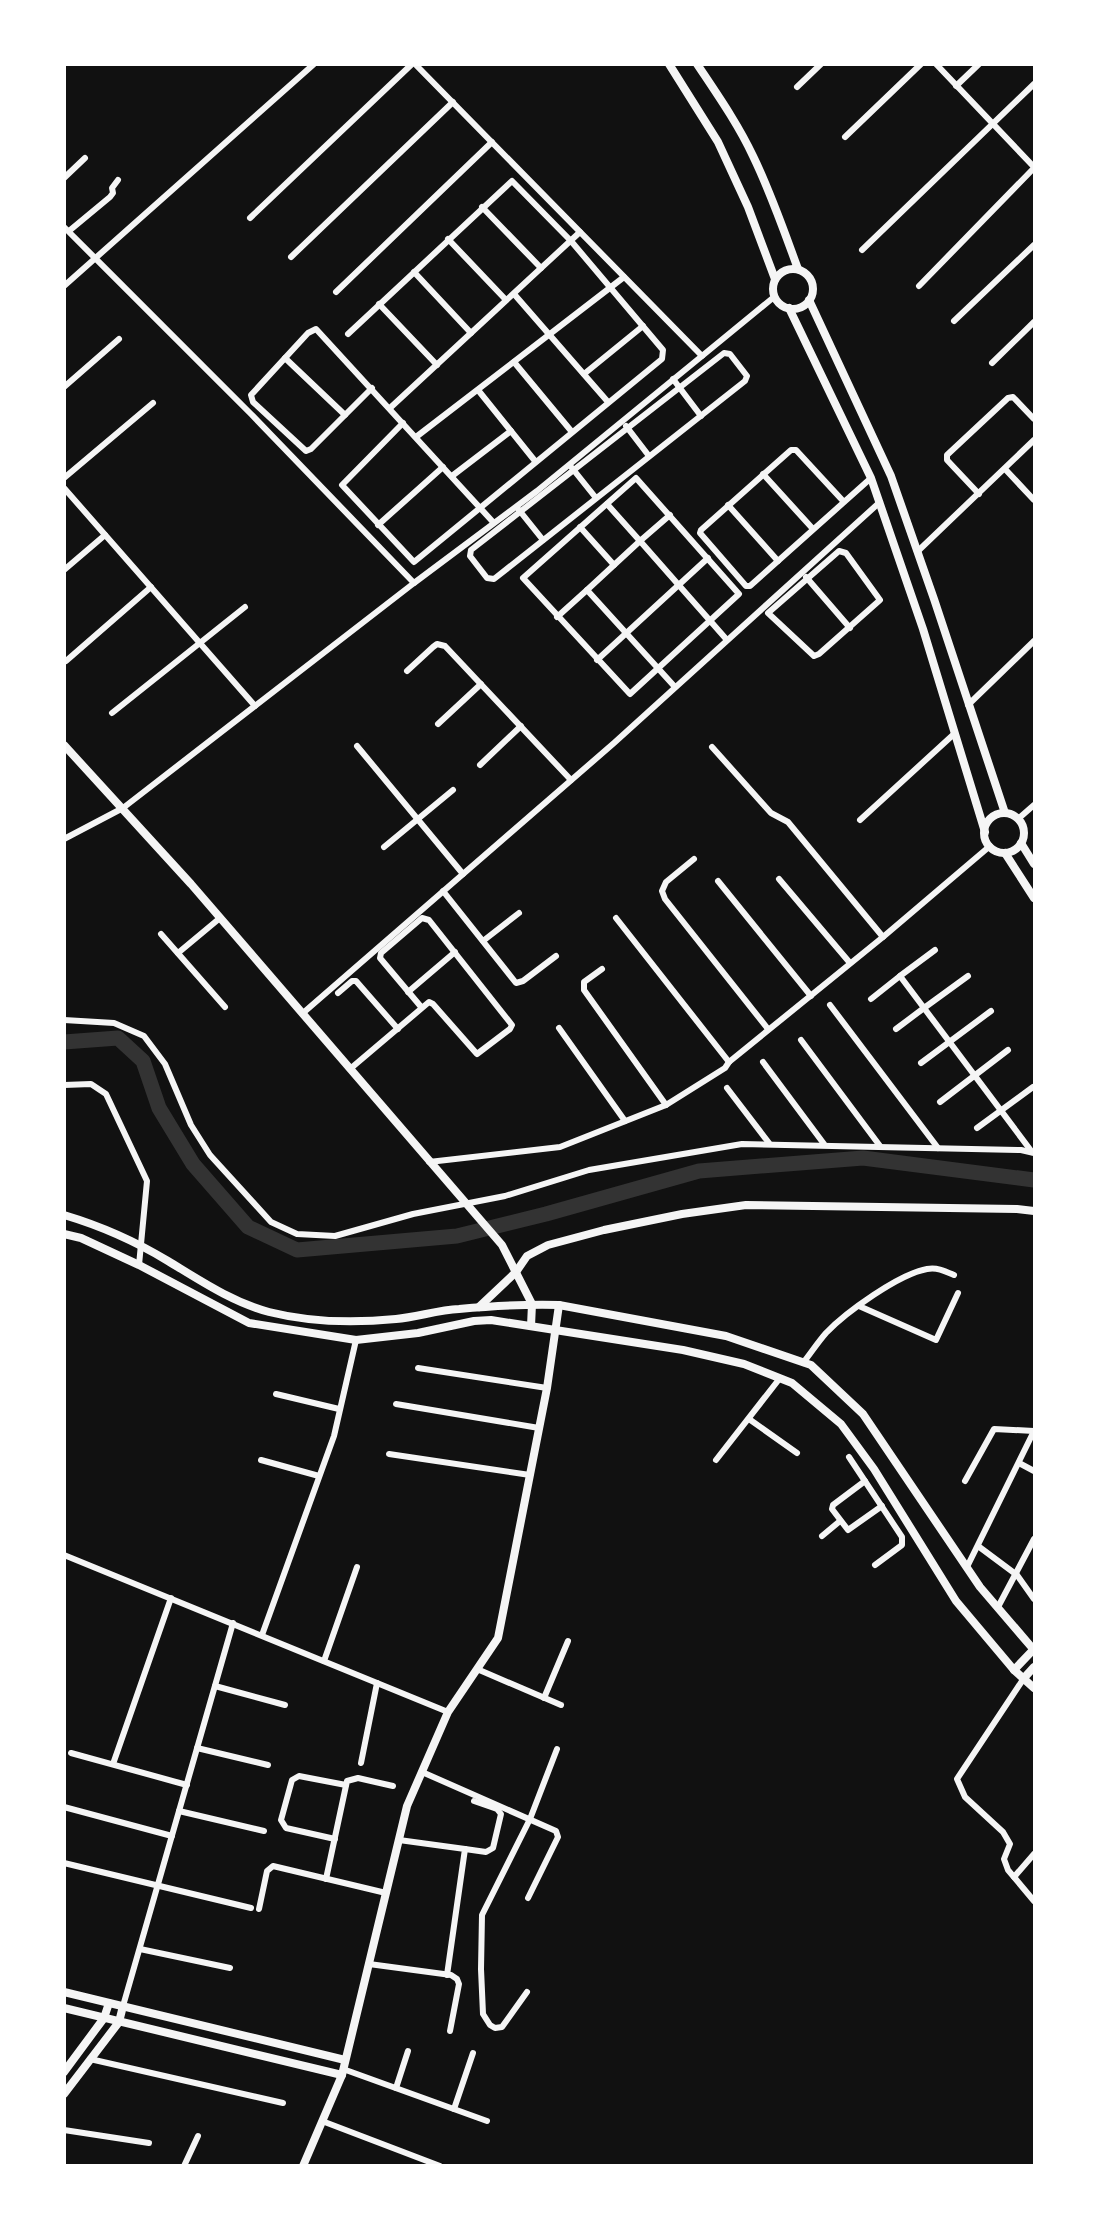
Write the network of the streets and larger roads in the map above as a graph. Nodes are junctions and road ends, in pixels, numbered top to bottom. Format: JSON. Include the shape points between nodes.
{"nodes":[{"id":1,"x":314,"y":64,"type":"edge"},
{"id":2,"x":414,"y":64,"type":"edge"},
{"id":3,"x":669,"y":64,"type":"edge"},
{"id":4,"x":697,"y":64,"type":"edge"},
{"id":5,"x":821,"y":64,"type":"edge"},
{"id":6,"x":921,"y":64,"type":"edge"},
{"id":7,"x":936,"y":64,"type":"edge"},
{"id":8,"x":979,"y":64,"type":"edge"},
{"id":9,"x":1035,"y":84,"type":"edge"},
{"id":10,"x":956,"y":86,"type":"junction"},
{"id":11,"x":797,"y":87,"type":"dead end"},
{"id":12,"x":453,"y":102,"type":"junction"},
{"id":13,"x":993,"y":124,"type":"junction"},
{"id":14,"x":845,"y":137,"type":"dead end"},
{"id":15,"x":492,"y":142,"type":"junction"},
{"id":16,"x":85,"y":158,"type":"dead end"},
{"id":17,"x":1035,"y":168,"type":"edge"},
{"id":18,"x":64,"y":178,"type":"edge"},
{"id":19,"x":118,"y":180,"type":"dead end"},
{"id":20,"x":482,"y":207,"type":"junction"},
{"id":21,"x":250,"y":218,"type":"dead end"},
{"id":22,"x":67,"y":229,"type":"edge"},
{"id":23,"x":580,"y":232,"type":"junction"},
{"id":24,"x":448,"y":239,"type":"junction"},
{"id":25,"x":571,"y":241,"type":"junction"},
{"id":26,"x":1035,"y":245,"type":"edge"},
{"id":27,"x":862,"y":250,"type":"dead end"},
{"id":28,"x":291,"y":257,"type":"dead end"},
{"id":29,"x":96,"y":260,"type":"junction"},
{"id":30,"x":541,"y":268,"type":"junction"},
{"id":31,"x":798,"y":269,"type":"junction"},
{"id":32,"x":414,"y":272,"type":"junction"},
{"id":33,"x":624,"y":277,"type":"junction"},
{"id":34,"x":775,"y":279,"type":"junction"},
{"id":35,"x":64,"y":286,"type":"edge"},
{"id":36,"x":919,"y":286,"type":"dead end"},
{"id":37,"x":610,"y":287,"type":"junction"},
{"id":38,"x":336,"y":292,"type":"dead end"},
{"id":39,"x":514,"y":294,"type":"junction"},
{"id":40,"x":774,"y":297,"type":"junction"},
{"id":41,"x":506,"y":300,"type":"junction"},
{"id":42,"x":809,"y":300,"type":"junction"},
{"id":43,"x":379,"y":304,"type":"junction"},
{"id":44,"x":789,"y":308,"type":"junction"},
{"id":45,"x":954,"y":321,"type":"dead end"},
{"id":46,"x":1035,"y":322,"type":"edge"},
{"id":47,"x":643,"y":326,"type":"junction"},
{"id":48,"x":471,"y":333,"type":"junction"},
{"id":49,"x":348,"y":334,"type":"dead end"},
{"id":50,"x":550,"y":334,"type":"junction"},
{"id":51,"x":120,"y":339,"type":"dead end"},
{"id":52,"x":702,"y":356,"type":"junction"},
{"id":53,"x":285,"y":358,"type":"junction"},
{"id":54,"x":514,"y":362,"type":"junction"},
{"id":55,"x":992,"y":363,"type":"dead end"},
{"id":56,"x":437,"y":365,"type":"junction"},
{"id":57,"x":584,"y":374,"type":"junction"},
{"id":58,"x":673,"y":379,"type":"junction"},
{"id":59,"x":64,"y":387,"type":"edge"},
{"id":60,"x":372,"y":388,"type":"junction"},
{"id":61,"x":680,"y":388,"type":"junction"},
{"id":62,"x":478,"y":390,"type":"junction"},
{"id":63,"x":608,"y":402,"type":"junction"},
{"id":64,"x":153,"y":403,"type":"dead end"},
{"id":65,"x":390,"y":408,"type":"junction"},
{"id":66,"x":345,"y":415,"type":"junction"},
{"id":67,"x":701,"y":416,"type":"junction"},
{"id":68,"x":1035,"y":419,"type":"edge"},
{"id":69,"x":622,"y":421,"type":"junction"},
{"id":70,"x":403,"y":423,"type":"junction"},
{"id":71,"x":628,"y":428,"type":"junction"},
{"id":72,"x":511,"y":431,"type":"junction"},
{"id":73,"x":572,"y":432,"type":"junction"},
{"id":74,"x":416,"y":437,"type":"junction"},
{"id":75,"x":1035,"y":440,"type":"edge"},
{"id":76,"x":649,"y":456,"type":"junction"},
{"id":77,"x":535,"y":461,"type":"junction"},
{"id":78,"x":569,"y":464,"type":"junction"},
{"id":79,"x":443,"y":467,"type":"junction"},
{"id":80,"x":1005,"y":469,"type":"junction"},
{"id":81,"x":574,"y":470,"type":"junction"},
{"id":82,"x":763,"y":474,"type":"junction"},
{"id":83,"x":452,"y":476,"type":"junction"},
{"id":84,"x":871,"y":477,"type":"junction"},
{"id":85,"x":64,"y":478,"type":"edge"},
{"id":86,"x":64,"y":488,"type":"edge"},
{"id":87,"x":979,"y":494,"type":"junction"},
{"id":88,"x":596,"y":498,"type":"junction"},
{"id":89,"x":1035,"y":500,"type":"edge"},
{"id":90,"x":844,"y":502,"type":"junction"},
{"id":91,"x":880,"y":502,"type":"junction"},
{"id":92,"x":606,"y":504,"type":"junction"},
{"id":93,"x":728,"y":505,"type":"junction"},
{"id":94,"x":515,"y":506,"type":"junction"},
{"id":95,"x":479,"y":507,"type":"junction"},
{"id":96,"x":520,"y":512,"type":"junction"},
{"id":97,"x":670,"y":515,"type":"junction"},
{"id":98,"x":493,"y":522,"type":"junction"},
{"id":99,"x":378,"y":525,"type":"junction"},
{"id":100,"x":580,"y":527,"type":"junction"},
{"id":101,"x":813,"y":529,"type":"junction"},
{"id":102,"x":105,"y":535,"type":"junction"},
{"id":103,"x":543,"y":540,"type":"junction"},
{"id":104,"x":640,"y":541,"type":"junction"},
{"id":105,"x":918,"y":551,"type":"junction"},
{"id":106,"x":708,"y":558,"type":"junction"},
{"id":107,"x":778,"y":561,"type":"junction"},
{"id":108,"x":614,"y":566,"type":"junction"},
{"id":109,"x":64,"y":570,"type":"edge"},
{"id":110,"x":801,"y":572,"type":"junction"},
{"id":111,"x":807,"y":579,"type":"junction"},
{"id":112,"x":414,"y":583,"type":"junction"},
{"id":113,"x":678,"y":585,"type":"junction"},
{"id":114,"x":151,"y":587,"type":"junction"},
{"id":115,"x":587,"y":590,"type":"junction"},
{"id":116,"x":245,"y":607,"type":"dead end"},
{"id":117,"x":557,"y":617,"type":"junction"},
{"id":118,"x":711,"y":622,"type":"junction"},
{"id":119,"x":850,"y":628,"type":"junction"},
{"id":120,"x":626,"y":633,"type":"junction"},
{"id":121,"x":727,"y":640,"type":"junction"},
{"id":122,"x":1035,"y":641,"type":"edge"},
{"id":123,"x":199,"y":643,"type":"junction"},
{"id":124,"x":597,"y":660,"type":"junction"},
{"id":125,"x":66,"y":662,"type":"edge"},
{"id":126,"x":658,"y":669,"type":"junction"},
{"id":127,"x":407,"y":671,"type":"dead end"},
{"id":128,"x":481,"y":684,"type":"junction"},
{"id":129,"x":675,"y":687,"type":"junction"},
{"id":130,"x":968,"y":705,"type":"junction"},
{"id":131,"x":255,"y":706,"type":"junction"},
{"id":132,"x":112,"y":713,"type":"dead end"},
{"id":133,"x":438,"y":724,"type":"dead end"},
{"id":134,"x":520,"y":726,"type":"junction"},
{"id":135,"x":954,"y":734,"type":"junction"},
{"id":136,"x":64,"y":745,"type":"edge"},
{"id":137,"x":357,"y":746,"type":"dead end"},
{"id":138,"x":712,"y":747,"type":"dead end"},
{"id":139,"x":480,"y":765,"type":"dead end"},
{"id":140,"x":571,"y":780,"type":"junction"},
{"id":141,"x":453,"y":790,"type":"dead end"},
{"id":142,"x":1035,"y":805,"type":"edge"},
{"id":143,"x":123,"y":808,"type":"junction"},
{"id":144,"x":1005,"y":813,"type":"junction"},
{"id":145,"x":1018,"y":819,"type":"junction"},
{"id":146,"x":418,"y":820,"type":"junction"},
{"id":147,"x":860,"y":820,"type":"dead end"},
{"id":148,"x":985,"y":832,"type":"junction"},
{"id":149,"x":64,"y":839,"type":"edge"},
{"id":150,"x":1021,"y":843,"type":"junction"},
{"id":151,"x":384,"y":846,"type":"dead end"},
{"id":152,"x":990,"y":846,"type":"junction"},
{"id":153,"x":1005,"y":853,"type":"junction"},
{"id":154,"x":694,"y":859,"type":"dead end"},
{"id":155,"x":1035,"y":864,"type":"edge"},
{"id":156,"x":463,"y":874,"type":"junction"},
{"id":157,"x":779,"y":879,"type":"dead end"},
{"id":158,"x":718,"y":881,"type":"dead end"},
{"id":159,"x":444,"y":891,"type":"junction"},
{"id":160,"x":1035,"y":898,"type":"edge"},
{"id":161,"x":519,"y":913,"type":"dead end"},
{"id":162,"x":220,"y":918,"type":"junction"},
{"id":163,"x":616,"y":918,"type":"dead end"},
{"id":164,"x":161,"y":934,"type":"dead end"},
{"id":165,"x":883,"y":937,"type":"junction"},
{"id":166,"x":483,"y":941,"type":"junction"},
{"id":167,"x":935,"y":950,"type":"dead end"},
{"id":168,"x":455,"y":952,"type":"junction"},
{"id":169,"x":178,"y":953,"type":"junction"},
{"id":170,"x":556,"y":956,"type":"dead end"},
{"id":171,"x":850,"y":963,"type":"junction"},
{"id":172,"x":602,"y":969,"type":"dead end"},
{"id":173,"x":900,"y":976,"type":"junction"},
{"id":174,"x":968,"y":976,"type":"dead end"},
{"id":175,"x":408,"y":992,"type":"junction"},
{"id":176,"x":338,"y":993,"type":"dead end"},
{"id":177,"x":811,"y":996,"type":"junction"},
{"id":178,"x":871,"y":999,"type":"dead end"},
{"id":179,"x":830,"y":1005,"type":"dead end"},
{"id":180,"x":225,"y":1006,"type":"dead end"},
{"id":181,"x":422,"y":1008,"type":"junction"},
{"id":182,"x":924,"y":1008,"type":"junction"},
{"id":183,"x":991,"y":1011,"type":"dead end"},
{"id":184,"x":303,"y":1013,"type":"junction"},
{"id":185,"x":64,"y":1020,"type":"edge"},
{"id":186,"x":560,"y":1028,"type":"dead end"},
{"id":187,"x":398,"y":1029,"type":"junction"},
{"id":188,"x":768,"y":1029,"type":"junction"},
{"id":189,"x":896,"y":1029,"type":"dead end"},
{"id":190,"x":801,"y":1040,"type":"dead end"},
{"id":191,"x":949,"y":1041,"type":"junction"},
{"id":192,"x":1008,"y":1050,"type":"dead end"},
{"id":193,"x":729,"y":1062,"type":"junction"},
{"id":194,"x":763,"y":1062,"type":"dead end"},
{"id":195,"x":921,"y":1063,"type":"dead end"},
{"id":196,"x":350,"y":1069,"type":"junction"},
{"id":197,"x":975,"y":1076,"type":"junction"},
{"id":198,"x":64,"y":1085,"type":"edge"},
{"id":199,"x":1033,"y":1087,"type":"edge"},
{"id":200,"x":727,"y":1088,"type":"dead end"},
{"id":201,"x":940,"y":1102,"type":"dead end"},
{"id":202,"x":666,"y":1105,"type":"junction"},
{"id":203,"x":1000,"y":1110,"type":"junction"},
{"id":204,"x":625,"y":1121,"type":"junction"},
{"id":205,"x":977,"y":1128,"type":"dead end"},
{"id":206,"x":769,"y":1143,"type":"junction"},
{"id":207,"x":824,"y":1144,"type":"junction"},
{"id":208,"x":880,"y":1146,"type":"junction"},
{"id":209,"x":938,"y":1148,"type":"junction"},
{"id":210,"x":1033,"y":1152,"type":"edge"},
{"id":211,"x":429,"y":1162,"type":"junction"},
{"id":212,"x":468,"y":1206,"type":"junction"},
{"id":213,"x":1035,"y":1211,"type":"edge"},
{"id":214,"x":64,"y":1215,"type":"edge"},
{"id":215,"x":64,"y":1234,"type":"edge"},
{"id":216,"x":142,"y":1246,"type":"junction"},
{"id":217,"x":140,"y":1265,"type":"junction"},
{"id":218,"x":516,"y":1272,"type":"junction"},
{"id":219,"x":954,"y":1275,"type":"dead end"},
{"id":220,"x":958,"y":1293,"type":"dead end"},
{"id":221,"x":531,"y":1304,"type":"junction"},
{"id":222,"x":559,"y":1305,"type":"junction"},
{"id":223,"x":859,"y":1306,"type":"junction"},
{"id":224,"x":479,"y":1308,"type":"junction"},
{"id":225,"x":531,"y":1326,"type":"junction"},
{"id":226,"x":556,"y":1329,"type":"junction"},
{"id":227,"x":356,"y":1340,"type":"junction"},
{"id":228,"x":803,"y":1363,"type":"junction"},
{"id":229,"x":418,"y":1368,"type":"dead end"},
{"id":230,"x":780,"y":1378,"type":"junction"},
{"id":231,"x":547,"y":1388,"type":"junction"},
{"id":232,"x":276,"y":1394,"type":"dead end"},
{"id":233,"x":396,"y":1404,"type":"dead end"},
{"id":234,"x":339,"y":1409,"type":"junction"},
{"id":235,"x":749,"y":1419,"type":"junction"},
{"id":236,"x":539,"y":1428,"type":"junction"},
{"id":237,"x":1035,"y":1431,"type":"edge"},
{"id":238,"x":797,"y":1453,"type":"dead end"},
{"id":239,"x":389,"y":1454,"type":"dead end"},
{"id":240,"x":849,"y":1457,"type":"dead end"},
{"id":241,"x":261,"y":1460,"type":"dead end"},
{"id":242,"x":716,"y":1460,"type":"dead end"},
{"id":243,"x":1019,"y":1463,"type":"junction"},
{"id":244,"x":1035,"y":1471,"type":"edge"},
{"id":245,"x":530,"y":1475,"type":"junction"},
{"id":246,"x":319,"y":1476,"type":"junction"},
{"id":247,"x":865,"y":1481,"type":"junction"},
{"id":248,"x":966,"y":1481,"type":"dead end"},
{"id":249,"x":886,"y":1488,"type":"junction"},
{"id":250,"x":875,"y":1496,"type":"junction"},
{"id":251,"x":882,"y":1506,"type":"junction"},
{"id":252,"x":840,"y":1521,"type":"junction"},
{"id":253,"x":822,"y":1536,"type":"dead end"},
{"id":254,"x":1035,"y":1539,"type":"edge"},
{"id":255,"x":978,"y":1546,"type":"junction"},
{"id":256,"x":64,"y":1555,"type":"edge"},
{"id":257,"x":875,"y":1565,"type":"dead end"},
{"id":258,"x":357,"y":1567,"type":"dead end"},
{"id":259,"x":967,"y":1567,"type":"junction"},
{"id":260,"x":1017,"y":1575,"type":"junction"},
{"id":261,"x":171,"y":1598,"type":"junction"},
{"id":262,"x":1035,"y":1599,"type":"edge"},
{"id":263,"x":998,"y":1608,"type":"junction"},
{"id":264,"x":233,"y":1623,"type":"junction"},
{"id":265,"x":262,"y":1635,"type":"junction"},
{"id":266,"x":568,"y":1641,"type":"dead end"},
{"id":267,"x":1034,"y":1649,"type":"edge"},
{"id":268,"x":324,"y":1661,"type":"junction"},
{"id":269,"x":1035,"y":1667,"type":"edge"},
{"id":270,"x":477,"y":1669,"type":"junction"},
{"id":271,"x":1014,"y":1670,"type":"junction"},
{"id":272,"x":1024,"y":1678,"type":"junction"},
{"id":273,"x":377,"y":1683,"type":"junction"},
{"id":274,"x":215,"y":1686,"type":"junction"},
{"id":275,"x":1035,"y":1688,"type":"edge"},
{"id":276,"x":544,"y":1698,"type":"junction"},
{"id":277,"x":285,"y":1705,"type":"dead end"},
{"id":278,"x":561,"y":1705,"type":"dead end"},
{"id":279,"x":448,"y":1712,"type":"junction"},
{"id":280,"x":197,"y":1748,"type":"junction"},
{"id":281,"x":557,"y":1749,"type":"dead end"},
{"id":282,"x":72,"y":1753,"type":"dead end"},
{"id":283,"x":361,"y":1763,"type":"dead end"},
{"id":284,"x":113,"y":1764,"type":"junction"},
{"id":285,"x":268,"y":1765,"type":"dead end"},
{"id":286,"x":422,"y":1772,"type":"junction"},
{"id":287,"x":187,"y":1785,"type":"junction"},
{"id":288,"x":346,"y":1785,"type":"junction"},
{"id":289,"x":393,"y":1786,"type":"dead end"},
{"id":290,"x":474,"y":1801,"type":"dead end"},
{"id":291,"x":64,"y":1807,"type":"edge"},
{"id":292,"x":179,"y":1811,"type":"junction"},
{"id":293,"x":530,"y":1819,"type":"junction"},
{"id":294,"x":264,"y":1831,"type":"dead end"},
{"id":295,"x":172,"y":1836,"type":"junction"},
{"id":296,"x":334,"y":1839,"type":"junction"},
{"id":297,"x":399,"y":1840,"type":"junction"},
{"id":298,"x":465,"y":1849,"type":"junction"},
{"id":299,"x":1035,"y":1854,"type":"edge"},
{"id":300,"x":64,"y":1863,"type":"edge"},
{"id":301,"x":1014,"y":1877,"type":"junction"},
{"id":302,"x":326,"y":1879,"type":"junction"},
{"id":303,"x":158,"y":1884,"type":"junction"},
{"id":304,"x":386,"y":1893,"type":"junction"},
{"id":305,"x":528,"y":1898,"type":"dead end"},
{"id":306,"x":1035,"y":1901,"type":"edge"},
{"id":307,"x":251,"y":1908,"type":"dead end"},
{"id":308,"x":259,"y":1909,"type":"dead end"},
{"id":309,"x":140,"y":1949,"type":"junction"},
{"id":310,"x":369,"y":1965,"type":"junction"},
{"id":311,"x":230,"y":1968,"type":"dead end"},
{"id":312,"x":447,"y":1975,"type":"junction"},
{"id":313,"x":64,"y":1992,"type":"edge"},
{"id":314,"x":527,"y":1992,"type":"dead end"},
{"id":315,"x":109,"y":2003,"type":"junction"},
{"id":316,"x":123,"y":2006,"type":"junction"},
{"id":317,"x":64,"y":2008,"type":"edge"},
{"id":318,"x":104,"y":2018,"type":"junction"},
{"id":319,"x":119,"y":2022,"type":"junction"},
{"id":320,"x":450,"y":2031,"type":"dead end"},
{"id":321,"x":408,"y":2051,"type":"dead end"},
{"id":322,"x":473,"y":2053,"type":"dead end"},
{"id":323,"x":90,"y":2059,"type":"junction"},
{"id":324,"x":345,"y":2060,"type":"junction"},
{"id":325,"x":64,"y":2072,"type":"edge"},
{"id":326,"x":342,"y":2072,"type":"junction"},
{"id":327,"x":396,"y":2088,"type":"junction"},
{"id":328,"x":64,"y":2094,"type":"edge"},
{"id":329,"x":283,"y":2103,"type":"dead end"},
{"id":330,"x":454,"y":2109,"type":"junction"},
{"id":331,"x":322,"y":2121,"type":"junction"},
{"id":332,"x":487,"y":2121,"type":"dead end"},
{"id":333,"x":64,"y":2130,"type":"edge"},
{"id":334,"x":198,"y":2136,"type":"dead end"},
{"id":335,"x":149,"y":2143,"type":"dead end"},
{"id":336,"x":184,"y":2166,"type":"edge"},
{"id":337,"x":303,"y":2166,"type":"edge"},
{"id":338,"x":440,"y":2166,"type":"edge"}],
"edges":[{"from":1,"to":29,"type":"street"},
{"from":2,"to":12,"type":"street"},
{"from":2,"to":21,"type":"street"},
{"from":3,"to":34,"type":"street","via":[[718,142]]},
{"from":4,"to":31,"type":"street","via":[[753,155]]},
{"from":5,"to":11,"type":"street"},
{"from":6,"to":14,"type":"street"},
{"from":7,"to":10,"type":"street"},
{"from":8,"to":10,"type":"street"},
{"from":9,"to":13,"type":"street"},
{"from":10,"to":13,"type":"street"},
{"from":12,"to":15,"type":"street"},
{"from":12,"to":28,"type":"street"},
{"from":13,"to":17,"type":"street"},
{"from":13,"to":27,"type":"street"},
{"from":15,"to":23,"type":"street"},
{"from":15,"to":38,"type":"street"},
{"from":16,"to":18,"type":"street"},
{"from":17,"to":36,"type":"street"},
{"from":19,"to":22,"type":"street","via":[[110,197]]},
{"from":20,"to":24,"type":"street"},
{"from":20,"to":25,"type":"street","via":[[512,181]]},
{"from":20,"to":30,"type":"street"},
{"from":22,"to":29,"type":"street"},
{"from":23,"to":25,"type":"street"},
{"from":23,"to":33,"type":"street"},
{"from":24,"to":32,"type":"street"},
{"from":24,"to":41,"type":"street"},
{"from":25,"to":30,"type":"street"},
{"from":25,"to":37,"type":"street"},
{"from":26,"to":45,"type":"street"},
{"from":29,"to":35,"type":"street"},
{"from":29,"to":112,"type":"street","via":[[252,414]]},
{"from":30,"to":39,"type":"street"},
{"from":31,"to":34,"type":"street","via":[[784,270]]},
{"from":31,"to":42,"type":"street","via":[[812,283]]},
{"from":32,"to":43,"type":"street"},
{"from":32,"to":48,"type":"street"},
{"from":33,"to":37,"type":"street"},
{"from":33,"to":52,"type":"street"},
{"from":34,"to":40,"type":"street"},
{"from":37,"to":47,"type":"street"},
{"from":37,"to":50,"type":"street"},
{"from":39,"to":41,"type":"street"},
{"from":39,"to":50,"type":"street"},
{"from":40,"to":44,"type":"street"},
{"from":40,"to":52,"type":"street"},
{"from":41,"to":48,"type":"street"},
{"from":42,"to":44,"type":"street"},
{"from":42,"to":105,"type":"street","via":[[891,476]]},
{"from":43,"to":49,"type":"street"},
{"from":43,"to":56,"type":"street"},
{"from":44,"to":84,"type":"street"},
{"from":46,"to":55,"type":"street"},
{"from":47,"to":57,"type":"street"},
{"from":47,"to":63,"type":"street","via":[[663,350],[662,359]]},
{"from":48,"to":56,"type":"street"},
{"from":50,"to":54,"type":"street"},
{"from":50,"to":57,"type":"street"},
{"from":51,"to":59,"type":"street"},
{"from":52,"to":58,"type":"street"},
{"from":53,"to":60,"type":"street","via":[[316,329]]},
{"from":53,"to":66,"type":"street"},
{"from":53,"to":66,"type":"street","via":[[251,398],[303,450],[311,449]]},
{"from":54,"to":62,"type":"street"},
{"from":54,"to":73,"type":"street"},
{"from":56,"to":65,"type":"street"},
{"from":57,"to":63,"type":"street"},
{"from":58,"to":61,"type":"street"},
{"from":58,"to":69,"type":"street"},
{"from":60,"to":65,"type":"street"},
{"from":60,"to":66,"type":"street"},
{"from":61,"to":67,"type":"street"},
{"from":61,"to":67,"type":"street","via":[[724,353],[730,354],[747,376]]},
{"from":61,"to":71,"type":"street"},
{"from":62,"to":72,"type":"street"},
{"from":62,"to":74,"type":"street"},
{"from":63,"to":73,"type":"street"},
{"from":64,"to":85,"type":"street"},
{"from":65,"to":70,"type":"street"},
{"from":67,"to":76,"type":"street"},
{"from":68,"to":87,"type":"street","via":[[1013,397],[1008,398],[947,455],[947,460]]},
{"from":69,"to":71,"type":"street"},
{"from":69,"to":78,"type":"street"},
{"from":70,"to":74,"type":"street"},
{"from":70,"to":99,"type":"street","via":[[342,485]]},
{"from":71,"to":76,"type":"street"},
{"from":71,"to":81,"type":"street"},
{"from":72,"to":77,"type":"street"},
{"from":72,"to":83,"type":"street"},
{"from":73,"to":77,"type":"street"},
{"from":74,"to":79,"type":"street"},
{"from":75,"to":80,"type":"street"},
{"from":76,"to":88,"type":"street"},
{"from":77,"to":95,"type":"street"},
{"from":78,"to":81,"type":"street"},
{"from":78,"to":94,"type":"street"},
{"from":79,"to":83,"type":"street"},
{"from":79,"to":99,"type":"street"},
{"from":80,"to":87,"type":"street"},
{"from":80,"to":89,"type":"street"},
{"from":81,"to":88,"type":"street"},
{"from":81,"to":96,"type":"street"},
{"from":82,"to":90,"type":"street","via":[[788,451],[796,450]]},
{"from":82,"to":93,"type":"street"},
{"from":82,"to":101,"type":"street"},
{"from":83,"to":95,"type":"street"},
{"from":84,"to":90,"type":"street"},
{"from":84,"to":91,"type":"street"},
{"from":86,"to":102,"type":"street"},
{"from":87,"to":105,"type":"street"},
{"from":88,"to":103,"type":"street"},
{"from":90,"to":101,"type":"street"},
{"from":91,"to":110,"type":"street"},
{"from":91,"to":135,"type":"street"},
{"from":92,"to":97,"type":"street","via":[[638,478]]},
{"from":92,"to":100,"type":"street"},
{"from":92,"to":104,"type":"street"},
{"from":93,"to":107,"type":"street"},
{"from":93,"to":107,"type":"street","via":[[700,533],[731,569],[747,586]]},
{"from":94,"to":96,"type":"street"},
{"from":94,"to":98,"type":"street"},
{"from":95,"to":98,"type":"street"},
{"from":95,"to":99,"type":"street","via":[[414,562]]},
{"from":96,"to":103,"type":"street"},
{"from":96,"to":103,"type":"street","via":[[469,553],[488,578],[494,579]]},
{"from":97,"to":104,"type":"street"},
{"from":97,"to":106,"type":"street"},
{"from":98,"to":112,"type":"street"},
{"from":100,"to":108,"type":"street"},
{"from":100,"to":117,"type":"street","via":[[523,578]]},
{"from":101,"to":107,"type":"street"},
{"from":102,"to":109,"type":"street"},
{"from":102,"to":114,"type":"street"},
{"from":104,"to":108,"type":"street"},
{"from":104,"to":113,"type":"street"},
{"from":105,"to":130,"type":"street"},
{"from":106,"to":113,"type":"street"},
{"from":106,"to":118,"type":"street","via":[[739,594]]},
{"from":108,"to":115,"type":"street"},
{"from":110,"to":111,"type":"street"},
{"from":110,"to":121,"type":"street"},
{"from":111,"to":119,"type":"street"},
{"from":111,"to":119,"type":"street","via":[[839,551],[846,553],[880,600]]},
{"from":111,"to":119,"type":"street","via":[[768,614],[814,656]]},
{"from":112,"to":131,"type":"street"},
{"from":113,"to":118,"type":"street"},
{"from":113,"to":120,"type":"street"},
{"from":114,"to":123,"type":"street"},
{"from":114,"to":125,"type":"street"},
{"from":115,"to":117,"type":"street"},
{"from":115,"to":120,"type":"street"},
{"from":116,"to":123,"type":"street"},
{"from":117,"to":124,"type":"street"},
{"from":118,"to":121,"type":"street"},
{"from":118,"to":126,"type":"street"},
{"from":120,"to":124,"type":"street"},
{"from":120,"to":126,"type":"street"},
{"from":121,"to":129,"type":"street"},
{"from":122,"to":130,"type":"street"},
{"from":123,"to":131,"type":"street"},
{"from":123,"to":132,"type":"street"},
{"from":124,"to":126,"type":"street","via":[[629,694]]},
{"from":126,"to":129,"type":"street"},
{"from":127,"to":128,"type":"street","via":[[441,644]]},
{"from":128,"to":133,"type":"street"},
{"from":128,"to":134,"type":"street"},
{"from":129,"to":140,"type":"street"},
{"from":130,"to":144,"type":"street"},
{"from":131,"to":143,"type":"street"},
{"from":134,"to":139,"type":"street"},
{"from":134,"to":140,"type":"street"},
{"from":135,"to":147,"type":"street"},
{"from":135,"to":148,"type":"street"},
{"from":136,"to":143,"type":"street"},
{"from":137,"to":146,"type":"street"},
{"from":138,"to":165,"type":"street","via":[[771,813],[788,822]]},
{"from":140,"to":156,"type":"street"},
{"from":141,"to":146,"type":"street"},
{"from":142,"to":145,"type":"street"},
{"from":143,"to":149,"type":"street"},
{"from":143,"to":162,"type":"street"},
{"from":144,"to":145,"type":"street"},
{"from":144,"to":148,"type":"street","via":[[989,820]]},
{"from":145,"to":150,"type":"street","via":[[1024,830]]},
{"from":146,"to":151,"type":"street"},
{"from":146,"to":156,"type":"street"},
{"from":148,"to":152,"type":"street"},
{"from":150,"to":153,"type":"street"},
{"from":150,"to":155,"type":"street"},
{"from":152,"to":153,"type":"street"},
{"from":152,"to":165,"type":"street"},
{"from":153,"to":160,"type":"street"},
{"from":154,"to":188,"type":"street","via":[[666,882],[662,891],[665,899]]},
{"from":156,"to":159,"type":"street"},
{"from":157,"to":171,"type":"street"},
{"from":158,"to":177,"type":"street"},
{"from":159,"to":166,"type":"street"},
{"from":159,"to":184,"type":"street"},
{"from":161,"to":166,"type":"street"},
{"from":162,"to":169,"type":"street"},
{"from":162,"to":184,"type":"street"},
{"from":163,"to":193,"type":"street"},
{"from":164,"to":169,"type":"street"},
{"from":165,"to":171,"type":"street"},
{"from":166,"to":170,"type":"street","via":[[516,983]]},
{"from":167,"to":173,"type":"street"},
{"from":168,"to":175,"type":"street"},
{"from":168,"to":175,"type":"street","via":[[429,920],[422,918],[380,958]]},
{"from":168,"to":181,"type":"street","via":[[511,1023],[510,1029],[477,1054],[433,1004],[429,1002]]},
{"from":169,"to":180,"type":"street"},
{"from":171,"to":177,"type":"street"},
{"from":172,"to":202,"type":"street","via":[[584,982],[584,990]]},
{"from":173,"to":178,"type":"street"},
{"from":173,"to":182,"type":"street"},
{"from":174,"to":182,"type":"street"},
{"from":175,"to":181,"type":"street"},
{"from":176,"to":187,"type":"street","via":[[356,981]]},
{"from":177,"to":188,"type":"street"},
{"from":179,"to":209,"type":"street"},
{"from":181,"to":187,"type":"street"},
{"from":182,"to":189,"type":"street"},
{"from":182,"to":191,"type":"street"},
{"from":183,"to":191,"type":"street"},
{"from":184,"to":196,"type":"street"},
{"from":185,"to":212,"type":"street","via":[[114,1023],[144,1036],[165,1064],[191,1125],[210,1155],[271,1222],[297,1234],[335,1236],[413,1214]]},
{"from":186,"to":204,"type":"street"},
{"from":187,"to":196,"type":"street"},
{"from":188,"to":193,"type":"street"},
{"from":190,"to":208,"type":"street"},
{"from":191,"to":195,"type":"street"},
{"from":191,"to":197,"type":"street"},
{"from":192,"to":197,"type":"street"},
{"from":193,"to":202,"type":"street"},
{"from":194,"to":207,"type":"street"},
{"from":196,"to":211,"type":"street"},
{"from":197,"to":201,"type":"street"},
{"from":197,"to":203,"type":"street"},
{"from":198,"to":216,"type":"street","via":[[91,1084],[106,1094],[147,1181]]},
{"from":199,"to":203,"type":"street"},
{"from":200,"to":206,"type":"street"},
{"from":202,"to":204,"type":"street"},
{"from":203,"to":205,"type":"street"},
{"from":203,"to":210,"type":"street"},
{"from":204,"to":211,"type":"street","via":[[560,1147]]},
{"from":206,"to":207,"type":"street"},
{"from":206,"to":212,"type":"street","via":[[732,1145],[589,1170]]},
{"from":207,"to":208,"type":"street"},
{"from":208,"to":209,"type":"street"},
{"from":209,"to":210,"type":"street"},
{"from":211,"to":212,"type":"street"},
{"from":212,"to":218,"type":"street","via":[[502,1245]]},
{"from":213,"to":218,"type":"street","via":[[746,1205],[682,1214],[548,1245],[527,1256]]},
{"from":214,"to":216,"type":"street","via":[[98,1224]]},
{"from":215,"to":217,"type":"street"},
{"from":216,"to":217,"type":"street"},
{"from":216,"to":224,"type":"street","via":[[221,1293],[272,1313],[360,1322]]},
{"from":217,"to":227,"type":"street","via":[[249,1323]]},
{"from":218,"to":221,"type":"street"},
{"from":218,"to":224,"type":"street"},
{"from":219,"to":223,"type":"street","via":[[936,1268],[926,1269],[896,1282]]},
{"from":220,"to":223,"type":"street","via":[[936,1340]]},
{"from":221,"to":222,"type":"street"},
{"from":221,"to":224,"type":"street"},
{"from":221,"to":225,"type":"street"},
{"from":222,"to":226,"type":"street"},
{"from":222,"to":228,"type":"street","via":[[726,1336]]},
{"from":223,"to":228,"type":"street","via":[[826,1334]]},
{"from":225,"to":226,"type":"street"},
{"from":225,"to":227,"type":"street","via":[[474,1321]]},
{"from":226,"to":230,"type":"street","via":[[713,1357]]},
{"from":226,"to":231,"type":"street"},
{"from":227,"to":234,"type":"street"},
{"from":228,"to":259,"type":"street","via":[[811,1365],[863,1414]]},
{"from":229,"to":231,"type":"street"},
{"from":230,"to":235,"type":"street"},
{"from":230,"to":249,"type":"street","via":[[792,1383],[841,1424]]},
{"from":231,"to":236,"type":"street"},
{"from":232,"to":234,"type":"street"},
{"from":233,"to":236,"type":"street"},
{"from":234,"to":246,"type":"street"},
{"from":235,"to":238,"type":"street"},
{"from":235,"to":242,"type":"street"},
{"from":236,"to":245,"type":"street"},
{"from":237,"to":243,"type":"street"},
{"from":237,"to":248,"type":"street","via":[[994,1428]]},
{"from":239,"to":245,"type":"street"},
{"from":240,"to":247,"type":"street"},
{"from":241,"to":246,"type":"street"},
{"from":243,"to":244,"type":"street"},
{"from":243,"to":255,"type":"street"},
{"from":245,"to":270,"type":"street","via":[[498,1638]]},
{"from":246,"to":265,"type":"street"},
{"from":247,"to":250,"type":"street"},
{"from":247,"to":252,"type":"street","via":[[831,1507]]},
{"from":249,"to":250,"type":"street"},
{"from":249,"to":271,"type":"street","via":[[956,1601]]},
{"from":250,"to":251,"type":"street"},
{"from":251,"to":252,"type":"street","via":[[850,1530]]},
{"from":251,"to":257,"type":"street","via":[[903,1540],[902,1545]]},
{"from":252,"to":253,"type":"street"},
{"from":254,"to":260,"type":"street"},
{"from":255,"to":259,"type":"street"},
{"from":255,"to":260,"type":"street"},
{"from":256,"to":261,"type":"street"},
{"from":258,"to":268,"type":"street"},
{"from":259,"to":263,"type":"street"},
{"from":260,"to":262,"type":"street"},
{"from":260,"to":263,"type":"street"},
{"from":261,"to":264,"type":"street"},
{"from":261,"to":284,"type":"street"},
{"from":263,"to":267,"type":"street"},
{"from":264,"to":265,"type":"street"},
{"from":264,"to":274,"type":"street"},
{"from":265,"to":268,"type":"street"},
{"from":266,"to":276,"type":"street"},
{"from":267,"to":271,"type":"street"},
{"from":268,"to":273,"type":"street"},
{"from":269,"to":272,"type":"street"},
{"from":270,"to":276,"type":"street"},
{"from":270,"to":279,"type":"street"},
{"from":271,"to":272,"type":"street"},
{"from":272,"to":275,"type":"street"},
{"from":272,"to":301,"type":"street","via":[[957,1779],[965,1797],[1004,1832],[1010,1844],[1004,1859]]},
{"from":273,"to":279,"type":"street"},
{"from":273,"to":283,"type":"street"},
{"from":274,"to":277,"type":"street"},
{"from":274,"to":280,"type":"street"},
{"from":276,"to":278,"type":"street"},
{"from":279,"to":286,"type":"street"},
{"from":280,"to":285,"type":"street"},
{"from":280,"to":287,"type":"street"},
{"from":281,"to":293,"type":"street"},
{"from":282,"to":284,"type":"street"},
{"from":284,"to":287,"type":"street"},
{"from":286,"to":293,"type":"street"},
{"from":286,"to":297,"type":"street","via":[[407,1806]]},
{"from":287,"to":292,"type":"street"},
{"from":288,"to":289,"type":"street","via":[[358,1778]]},
{"from":288,"to":296,"type":"street"},
{"from":288,"to":296,"type":"street","via":[[295,1778],[281,1820],[286,1828]]},
{"from":290,"to":298,"type":"street","via":[[501,1814],[493,1848],[486,1852]]},
{"from":291,"to":295,"type":"street"},
{"from":292,"to":294,"type":"street"},
{"from":292,"to":295,"type":"street"},
{"from":293,"to":305,"type":"street","via":[[553,1829],[558,1837]]},
{"from":293,"to":314,"type":"street","via":[[482,1914],[483,2014],[490,2025],[502,2027]]},
{"from":295,"to":303,"type":"street"},
{"from":296,"to":302,"type":"street"},
{"from":297,"to":298,"type":"street"},
{"from":297,"to":304,"type":"street"},
{"from":298,"to":312,"type":"street"},
{"from":299,"to":301,"type":"street"},
{"from":300,"to":303,"type":"street"},
{"from":301,"to":306,"type":"street"},
{"from":302,"to":304,"type":"street"},
{"from":302,"to":308,"type":"street","via":[[273,1866],[267,1871]]},
{"from":303,"to":307,"type":"street"},
{"from":303,"to":309,"type":"street"},
{"from":304,"to":310,"type":"street"},
{"from":309,"to":311,"type":"street"},
{"from":309,"to":316,"type":"street"},
{"from":310,"to":312,"type":"street"},
{"from":310,"to":324,"type":"street"},
{"from":312,"to":320,"type":"street","via":[[459,1984]]},
{"from":313,"to":315,"type":"street"},
{"from":315,"to":316,"type":"street"},
{"from":315,"to":318,"type":"street"},
{"from":316,"to":319,"type":"street"},
{"from":316,"to":324,"type":"street"},
{"from":317,"to":318,"type":"street"},
{"from":318,"to":319,"type":"street"},
{"from":318,"to":325,"type":"street"},
{"from":319,"to":323,"type":"street"},
{"from":319,"to":326,"type":"street"},
{"from":321,"to":327,"type":"street"},
{"from":322,"to":330,"type":"street"},
{"from":323,"to":328,"type":"street"},
{"from":323,"to":329,"type":"street"},
{"from":324,"to":326,"type":"street"},
{"from":326,"to":327,"type":"street"},
{"from":326,"to":331,"type":"street"},
{"from":327,"to":330,"type":"street"},
{"from":330,"to":332,"type":"street"},
{"from":331,"to":337,"type":"street"},
{"from":331,"to":338,"type":"street"},
{"from":333,"to":335,"type":"street"},
{"from":334,"to":336,"type":"street"}]}
